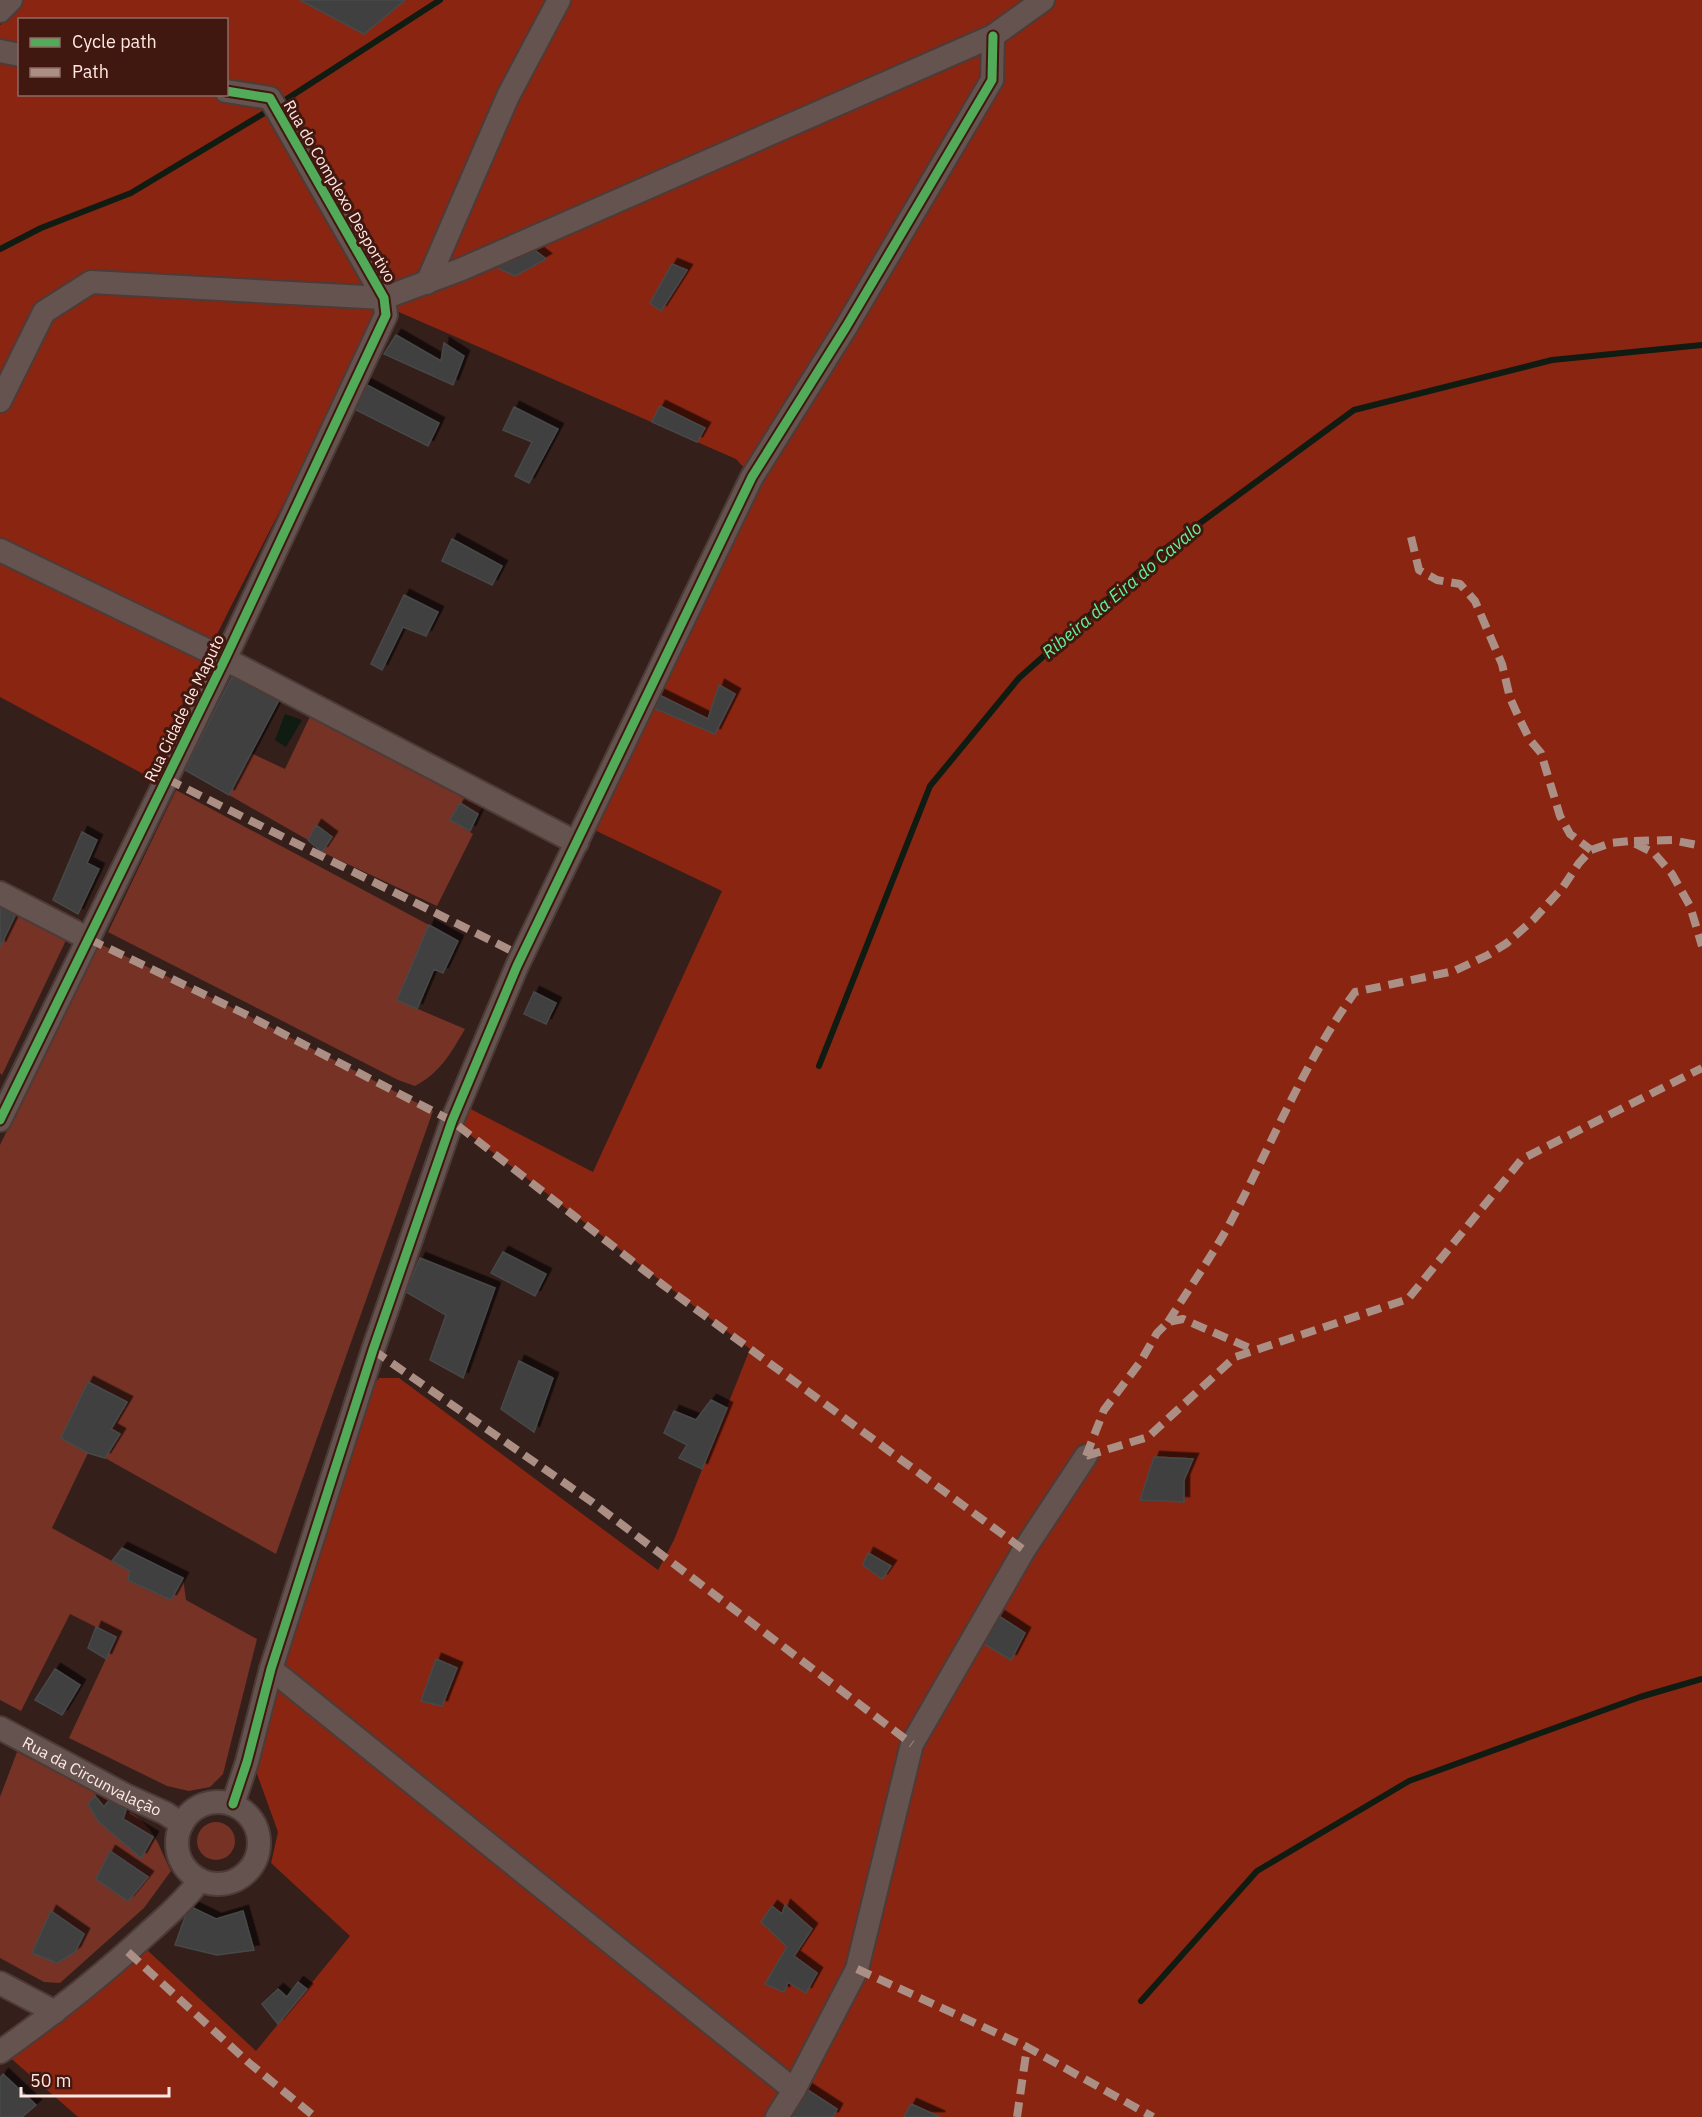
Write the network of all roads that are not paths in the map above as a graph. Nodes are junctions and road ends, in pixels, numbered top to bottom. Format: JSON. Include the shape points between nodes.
{"nodes":[{"id":1,"x":11,"y":0,"type":"edge"},
{"id":2,"x":559,"y":0,"type":"edge"},
{"id":3,"x":1043,"y":0,"type":"edge"},
{"id":4,"x":0,"y":11,"type":"edge"},
{"id":5,"x":993,"y":36,"type":"junction"},
{"id":6,"x":0,"y":51,"type":"edge"},
{"id":7,"x":18,"y":55,"type":"edge"},
{"id":8,"x":228,"y":91,"type":"edge"},
{"id":9,"x":427,"y":283,"type":"junction"},
{"id":10,"x":385,"y":302,"type":"junction"},
{"id":11,"x":0,"y":401,"type":"edge"},
{"id":12,"x":0,"y":550,"type":"edge"},
{"id":13,"x":225,"y":659,"type":"junction"},
{"id":14,"x":578,"y":843,"type":"junction"},
{"id":15,"x":0,"y":894,"type":"edge"},
{"id":16,"x":89,"y":939,"type":"junction"},
{"id":17,"x":0,"y":1120,"type":"edge"},
{"id":18,"x":1086,"y":1456,"type":"dead end"},
{"id":19,"x":271,"y":1669,"type":"junction"},
{"id":20,"x":0,"y":1728,"type":"edge"},
{"id":21,"x":233,"y":1804,"type":"junction"},
{"id":22,"x":182,"y":1824,"type":"junction"},
{"id":23,"x":200,"y":1880,"type":"junction"},
{"id":24,"x":0,"y":1983,"type":"edge"},
{"id":25,"x":55,"y":2012,"type":"junction"},
{"id":26,"x":0,"y":2052,"type":"edge"},
{"id":27,"x":794,"y":2090,"type":"junction"},
{"id":28,"x":777,"y":2117,"type":"edge"}],
"edges":[{"from":1,"to":4,"type":"street"},
{"from":2,"to":9,"type":"street","via":[[507,96]]},
{"from":3,"to":5,"type":"street"},
{"from":5,"to":9,"type":"street"},
{"from":5,"to":14,"type":"street","via":[[992,80],[752,477]]},
{"from":6,"to":7,"type":"street"},
{"from":8,"to":10,"type":"street","name":"Rua do Complexo Desportivo","via":[[270,98]]},
{"from":9,"to":10,"type":"street"},
{"from":10,"to":11,"type":"street","via":[[91,282],[44,312]]},
{"from":10,"to":13,"type":"street","name":"Rua Cidade de Maputo","via":[[386,315]]},
{"from":12,"to":13,"type":"street"},
{"from":13,"to":14,"type":"street"},
{"from":13,"to":16,"type":"street","name":"Rua Cidade de Maputo"},
{"from":14,"to":19,"type":"street","via":[[517,966],[452,1121],[373,1350]]},
{"from":15,"to":16,"type":"street"},
{"from":16,"to":17,"type":"street","name":"Rua Cidade de Maputo"},
{"from":18,"to":27,"type":"street","via":[[1023,1550],[912,1744],[857,1969]]},
{"from":19,"to":21,"type":"street"},
{"from":19,"to":27,"type":"street"},
{"from":20,"to":22,"type":"street","name":"Rua da Circunvalação"},
{"from":21,"to":22,"type":"street","via":[[209,1803],[193,1811]]},
{"from":21,"to":23,"type":"street","via":[[253,1821],[258,1833],[256,1860],[238,1879],[213,1884]]},
{"from":22,"to":23,"type":"street","via":[[178,1850],[189,1872]]},
{"from":23,"to":25,"type":"street","via":[[136,1945]]},
{"from":24,"to":25,"type":"street"},
{"from":25,"to":26,"type":"street"},
{"from":27,"to":28,"type":"street"}]}
